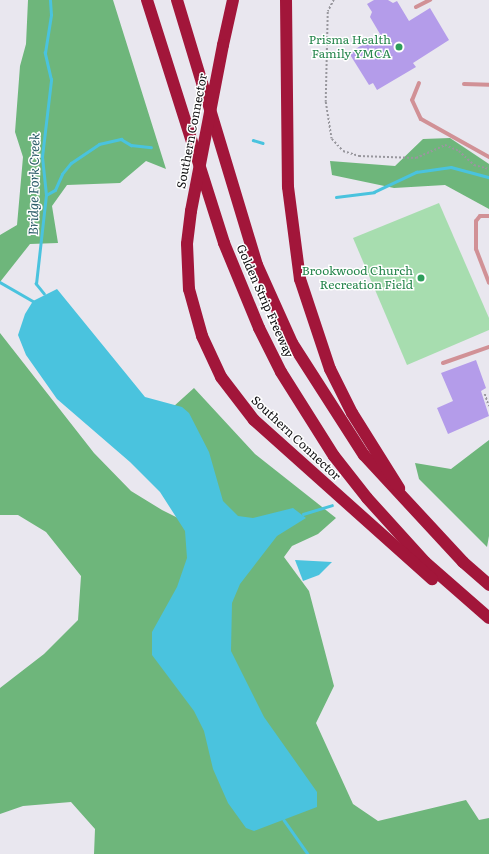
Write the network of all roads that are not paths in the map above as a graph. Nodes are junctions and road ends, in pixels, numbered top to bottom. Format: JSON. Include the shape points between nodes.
{"nodes":[{"id":1,"x":147,"y":0,"type":"edge"},
{"id":2,"x":177,"y":0,"type":"edge"},
{"id":3,"x":233,"y":0,"type":"edge"},
{"id":4,"x":286,"y":0,"type":"edge"},
{"id":5,"x":430,"y":0,"type":"edge"},
{"id":6,"x":416,"y":7,"type":"dead end"},
{"id":7,"x":419,"y":83,"type":"dead end"},
{"id":8,"x":464,"y":84,"type":"dead end"},
{"id":9,"x":489,"y":85,"type":"edge"},
{"id":10,"x":489,"y":157,"type":"edge"},
{"id":11,"x":489,"y":216,"type":"edge"},
{"id":12,"x":489,"y":283,"type":"edge"},
{"id":13,"x":489,"y":347,"type":"edge"},
{"id":14,"x":443,"y":363,"type":"dead end"},
{"id":15,"x":406,"y":501,"type":"junction"},
{"id":16,"x":489,"y":585,"type":"edge"},
{"id":17,"x":489,"y":618,"type":"edge"},
{"id":18,"x":489,"y":624,"type":"edge"}],
"edges":[{"from":1,"to":17,"type":"highway","name":"Golden Strip Freeway","via":[[224,243],[259,328],[281,372],[330,449],[366,498],[435,572]]},
{"from":2,"to":15,"type":"highway","name":"Golden Strip Freeway","via":[[241,218],[292,343],[339,420],[372,465]]},
{"from":3,"to":18,"type":"highway","name":"Southern Connector","bridge":true,"via":[[191,211],[187,256],[192,302],[210,356],[236,399],[277,442],[396,547]]},
{"from":4,"to":15,"type":"highway","via":[[288,187],[300,278],[330,369],[352,413]]},
{"from":5,"to":6,"type":"lane"},
{"from":7,"to":10,"type":"lane","via":[[412,100],[421,119]]},
{"from":8,"to":9,"type":"lane"},
{"from":11,"to":12,"type":"lane","via":[[480,216],[476,221],[476,249]]},
{"from":13,"to":14,"type":"lane"},
{"from":15,"to":16,"type":"highway","name":"Golden Strip Freeway","via":[[463,562]]}]}
